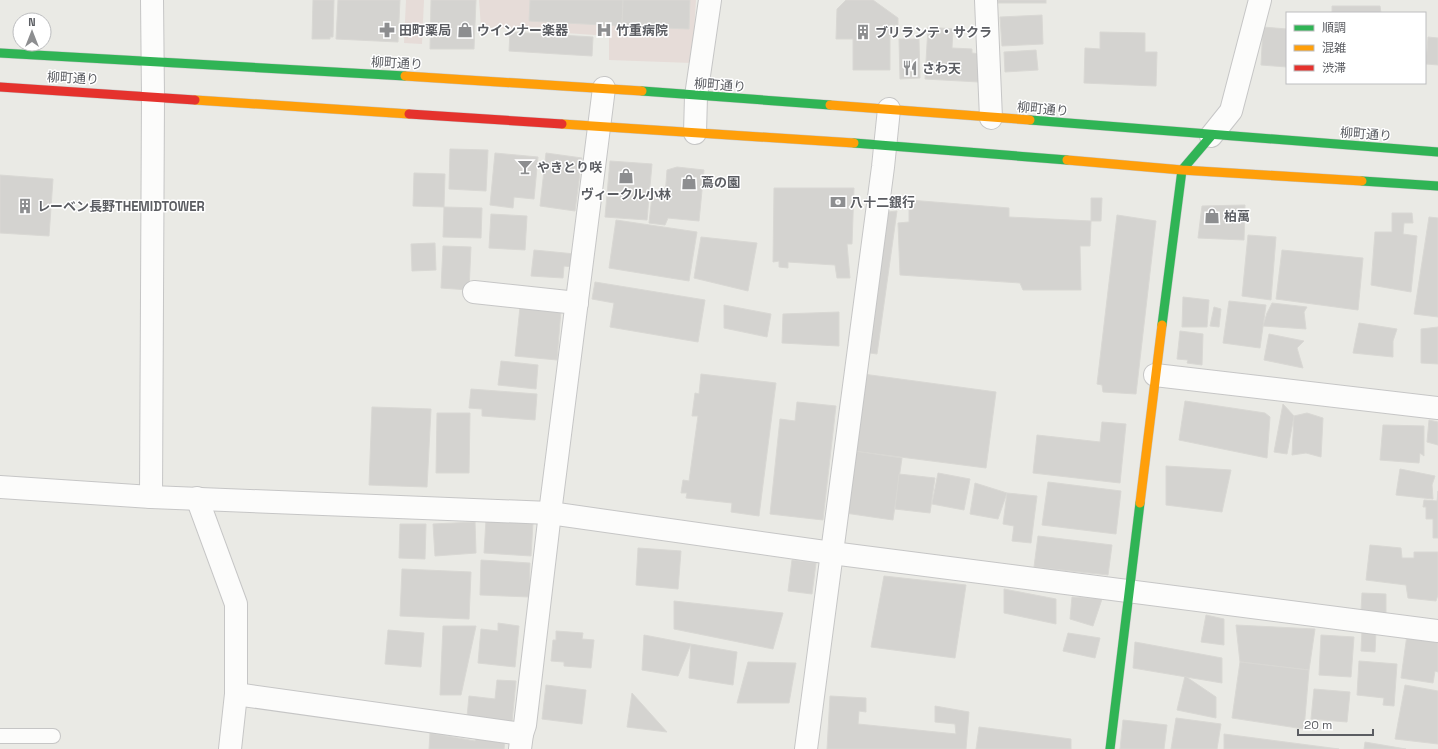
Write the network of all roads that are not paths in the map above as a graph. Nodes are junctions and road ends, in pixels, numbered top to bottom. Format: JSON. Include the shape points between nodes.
{"nodes":[{"id":1,"x":152,"y":0,"type":"edge"},
{"id":2,"x":710,"y":0,"type":"edge"},
{"id":3,"x":986,"y":0,"type":"edge"},
{"id":4,"x":1260,"y":0,"type":"edge"},
{"id":5,"x":0,"y":53,"type":"edge"},
{"id":6,"x":153,"y":62,"type":"junction"},
{"id":7,"x":0,"y":87,"type":"edge"},
{"id":8,"x":604,"y":88,"type":"junction"},
{"id":9,"x":153,"y":96,"type":"junction"},
{"id":10,"x":696,"y":96,"type":"junction"},
{"id":11,"x":889,"y":109,"type":"junction"},
{"id":12,"x":991,"y":118,"type":"junction"},
{"id":13,"x":600,"y":126,"type":"junction"},
{"id":14,"x":695,"y":133,"type":"junction"},
{"id":15,"x":1211,"y":136,"type":"junction"},
{"id":16,"x":885,"y":145,"type":"junction"},
{"id":17,"x":1438,"y":152,"type":"edge"},
{"id":18,"x":1182,"y":170,"type":"junction"},
{"id":19,"x":1438,"y":186,"type":"edge"},
{"id":20,"x":474,"y":292,"type":"dead end"},
{"id":21,"x":577,"y":303,"type":"junction"},
{"id":22,"x":1154,"y":375,"type":"junction"},
{"id":23,"x":1438,"y":408,"type":"edge"},
{"id":24,"x":0,"y":487,"type":"edge"},
{"id":25,"x":151,"y":497,"type":"junction"},
{"id":26,"x":198,"y":498,"type":"junction"},
{"id":27,"x":550,"y":513,"type":"junction"},
{"id":28,"x":832,"y":553,"type":"junction"},
{"id":29,"x":1129,"y":590,"type":"junction"},
{"id":30,"x":1438,"y":631,"type":"edge"},
{"id":31,"x":236,"y":694,"type":"junction"},
{"id":32,"x":0,"y":736,"type":"edge"},
{"id":33,"x":53,"y":736,"type":"dead end"},
{"id":34,"x":521,"y":741,"type":"edge"},
{"id":35,"x":230,"y":749,"type":"edge"},
{"id":36,"x":806,"y":749,"type":"edge"},
{"id":37,"x":1110,"y":749,"type":"edge"}],
"edges":[{"from":1,"to":6,"type":"street"},
{"from":2,"to":10,"type":"street"},
{"from":3,"to":12,"type":"street"},
{"from":4,"to":15,"type":"street","via":[[1231,111]]},
{"from":5,"to":6,"type":"main road","name":"柳町通り"},
{"from":6,"to":8,"type":"main road","name":"柳町通り"},
{"from":6,"to":9,"type":"street"},
{"from":7,"to":9,"type":"main road","name":"柳町通り"},
{"from":8,"to":10,"type":"main road","name":"柳町通り"},
{"from":8,"to":13,"type":"street"},
{"from":9,"to":13,"type":"main road","name":"柳町通り"},
{"from":9,"to":25,"type":"street"},
{"from":10,"to":11,"type":"main road","name":"柳町通り"},
{"from":10,"to":14,"type":"street"},
{"from":11,"to":12,"type":"main road","name":"柳町通り"},
{"from":11,"to":16,"type":"street"},
{"from":12,"to":15,"type":"main road","name":"柳町通り"},
{"from":13,"to":14,"type":"main road","name":"柳町通り"},
{"from":13,"to":21,"type":"street"},
{"from":14,"to":16,"type":"main road","name":"柳町通り"},
{"from":15,"to":17,"type":"main road","name":"柳町通り"},
{"from":15,"to":18,"type":"main road"},
{"from":16,"to":18,"type":"main road","name":"柳町通り"},
{"from":16,"to":28,"type":"street"},
{"from":18,"to":19,"type":"main road","name":"柳町通り"},
{"from":18,"to":22,"type":"main road"},
{"from":20,"to":21,"type":"street"},
{"from":21,"to":27,"type":"street"},
{"from":22,"to":23,"type":"street"},
{"from":22,"to":29,"type":"main road"},
{"from":24,"to":25,"type":"street"},
{"from":25,"to":26,"type":"street"},
{"from":26,"to":27,"type":"street"},
{"from":26,"to":31,"type":"street","via":[[236,604]]},
{"from":27,"to":28,"type":"street"},
{"from":27,"to":34,"type":"street"},
{"from":28,"to":29,"type":"street"},
{"from":28,"to":36,"type":"street"},
{"from":29,"to":30,"type":"street"},
{"from":29,"to":37,"type":"main road"},
{"from":31,"to":34,"type":"street"},
{"from":31,"to":35,"type":"street"},
{"from":32,"to":33,"type":"lane"}]}
